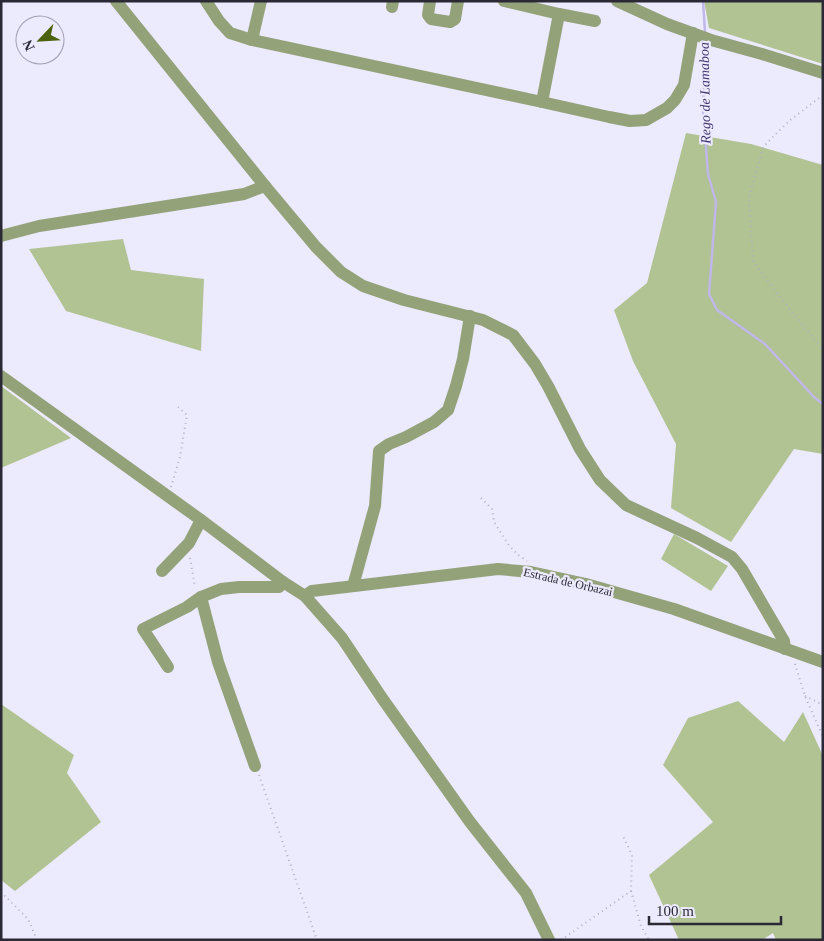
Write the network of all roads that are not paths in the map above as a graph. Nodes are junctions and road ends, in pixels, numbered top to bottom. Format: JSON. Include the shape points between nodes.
{"nodes":[{"id":1,"x":116,"y":1,"type":"edge"},
{"id":2,"x":206,"y":1,"type":"edge"},
{"id":3,"x":261,"y":1,"type":"edge"},
{"id":4,"x":430,"y":1,"type":"edge"},
{"id":5,"x":458,"y":1,"type":"edge"},
{"id":6,"x":504,"y":1,"type":"edge"},
{"id":7,"x":617,"y":1,"type":"edge"},
{"id":8,"x":558,"y":14,"type":"junction"},
{"id":9,"x":595,"y":22,"type":"dead end"},
{"id":10,"x":693,"y":33,"type":"junction"},
{"id":11,"x":252,"y":40,"type":"junction"},
{"id":12,"x":823,"y":73,"type":"edge"},
{"id":13,"x":542,"y":102,"type":"junction"},
{"id":14,"x":265,"y":186,"type":"junction"},
{"id":15,"x":1,"y":236,"type":"edge"},
{"id":16,"x":470,"y":316,"type":"junction"},
{"id":17,"x":1,"y":376,"type":"edge"},
{"id":18,"x":201,"y":520,"type":"junction"},
{"id":19,"x":162,"y":572,"type":"dead end"},
{"id":20,"x":283,"y":582,"type":"junction"},
{"id":21,"x":353,"y":586,"type":"junction"},
{"id":22,"x":199,"y":598,"type":"junction"},
{"id":23,"x":308,"y":600,"type":"junction"},
{"id":24,"x":777,"y":630,"type":"junction"},
{"id":25,"x":771,"y":644,"type":"junction"},
{"id":26,"x":788,"y":650,"type":"junction"},
{"id":27,"x":823,"y":662,"type":"edge"},
{"id":28,"x":168,"y":667,"type":"dead end"},
{"id":29,"x":255,"y":766,"type":"road end"},
{"id":30,"x":549,"y":940,"type":"edge"}],
"edges":[{"from":1,"to":14,"type":"street"},
{"from":2,"to":11,"type":"street","via":[[230,33]]},
{"from":3,"to":11,"type":"street"},
{"from":4,"to":5,"type":"street","via":[[428,15],[431,19],[450,22],[455,19]]},
{"from":6,"to":8,"type":"street"},
{"from":7,"to":10,"type":"street"},
{"from":8,"to":9,"type":"street"},
{"from":8,"to":13,"type":"street"},
{"from":10,"to":12,"type":"street"},
{"from":10,"to":13,"type":"street","via":[[684,85],[675,100],[646,120],[630,121]]},
{"from":11,"to":13,"type":"street"},
{"from":14,"to":15,"type":"street","via":[[244,194],[39,226]]},
{"from":14,"to":16,"type":"street","via":[[316,247],[341,272],[363,286]]},
{"from":16,"to":21,"type":"street","via":[[448,410],[434,422],[379,451],[375,506]]},
{"from":16,"to":24,"type":"street","via":[[513,335],[536,364],[600,480],[626,505],[732,557]]},
{"from":17,"to":18,"type":"street"},
{"from":18,"to":19,"type":"street","via":[[189,543]]},
{"from":18,"to":20,"type":"street"},
{"from":20,"to":22,"type":"street","via":[[279,587],[221,589]]},
{"from":20,"to":23,"type":"street"},
{"from":21,"to":23,"type":"street","name":"Estrada de Orbazai","via":[[312,591]]},
{"from":21,"to":25,"type":"street","name":"Estrada de Orbazai","via":[[498,569],[531,572],[674,609]]},
{"from":22,"to":28,"type":"street","via":[[142,629]]},
{"from":22,"to":29,"type":"street"},
{"from":23,"to":30,"type":"street","via":[[342,638],[464,814],[526,893]]},
{"from":24,"to":25,"type":"street"},
{"from":24,"to":26,"type":"street"},
{"from":25,"to":26,"type":"street","name":"Estrada de Orbazai"},
{"from":26,"to":27,"type":"street","name":"Estrada de Orbazai"}]}
